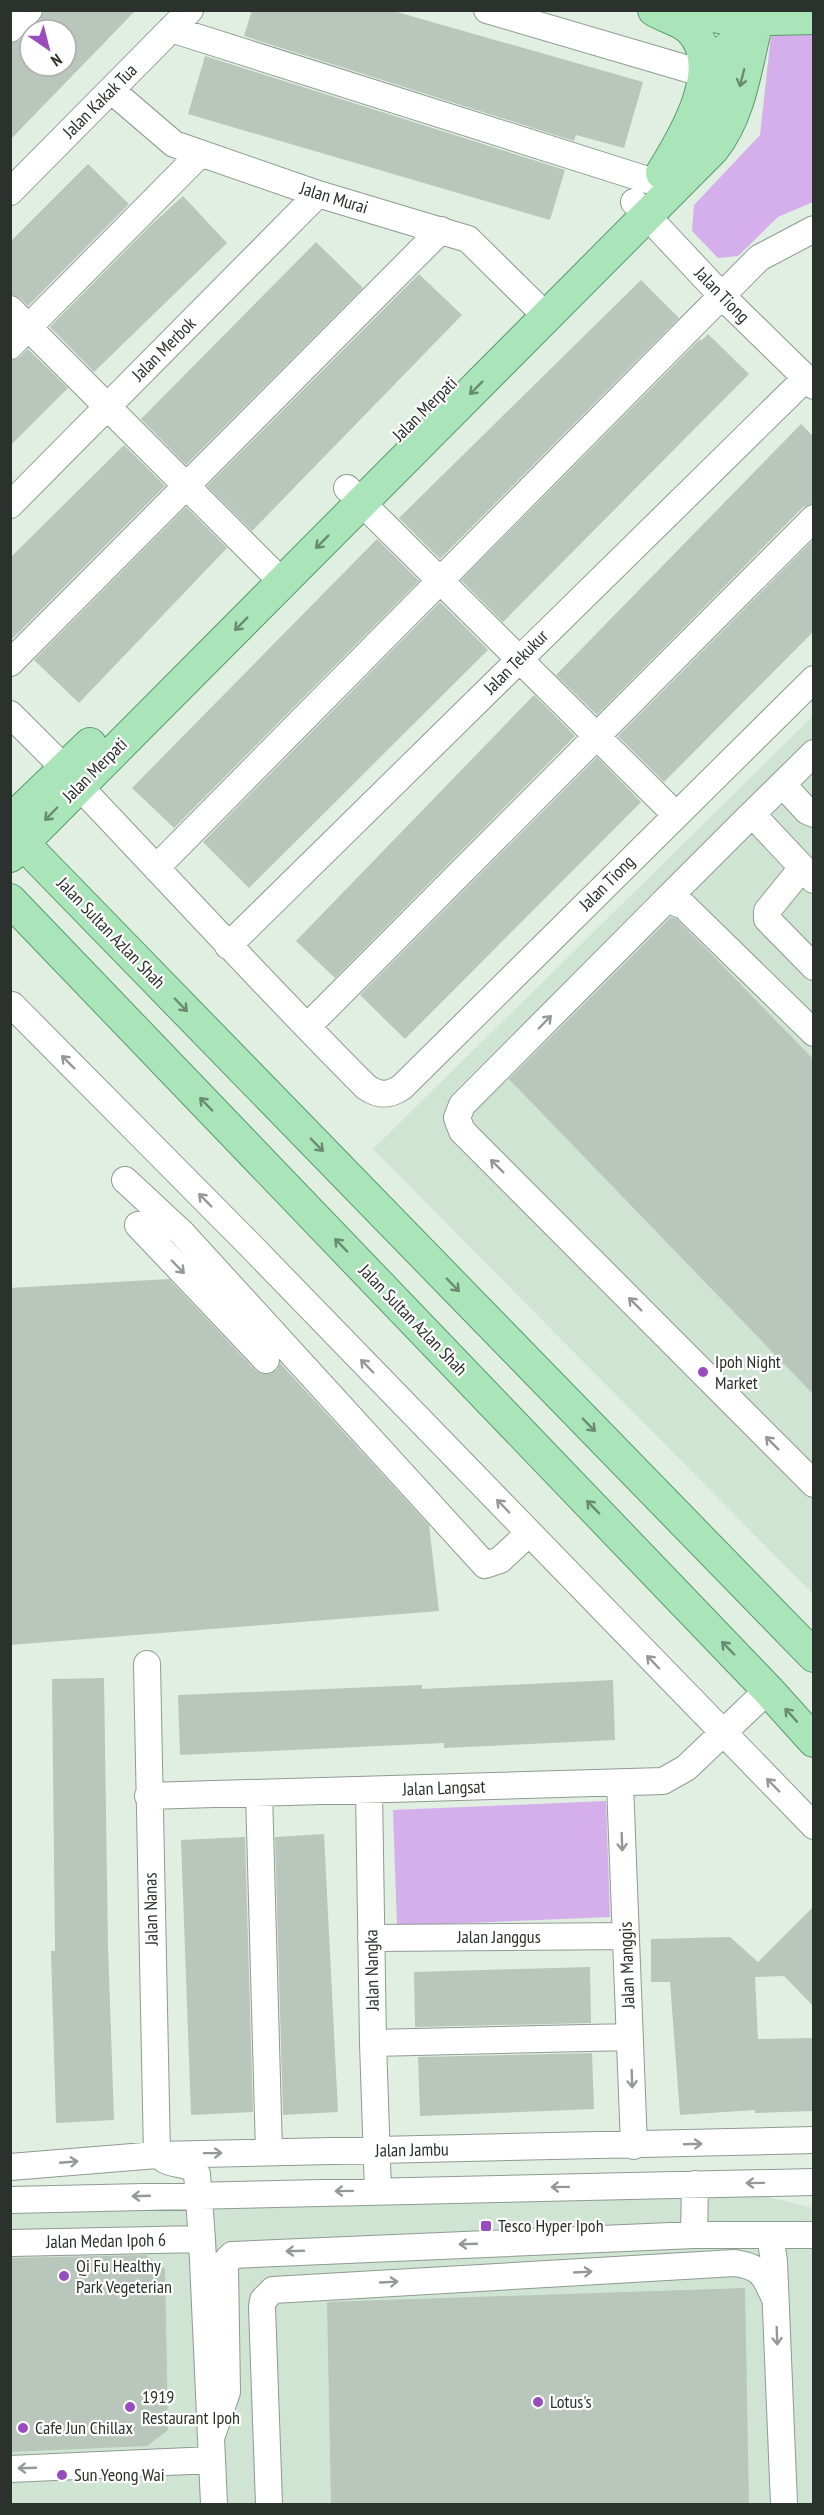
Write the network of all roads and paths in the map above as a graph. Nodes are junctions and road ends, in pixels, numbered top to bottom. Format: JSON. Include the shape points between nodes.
{"nodes":[{"id":1,"x":29,"y":10,"type":"edge"},
{"id":2,"x":190,"y":10,"type":"edge"},
{"id":3,"x":487,"y":10,"type":"edge"},
{"id":4,"x":654,"y":10,"type":"edge"},
{"id":5,"x":682,"y":10,"type":"edge"},
{"id":6,"x":746,"y":15,"type":"edge"},
{"id":7,"x":813,"y":18,"type":"edge"},
{"id":8,"x":10,"y":29,"type":"edge"},
{"id":9,"x":171,"y":29,"type":"junction"},
{"id":10,"x":705,"y":74,"type":"junction"},
{"id":11,"x":111,"y":90,"type":"junction"},
{"id":12,"x":201,"y":154,"type":"junction"},
{"id":13,"x":10,"y":192,"type":"edge"},
{"id":14,"x":649,"y":193,"type":"junction"},
{"id":15,"x":318,"y":194,"type":"junction"},
{"id":16,"x":813,"y":229,"type":"edge"},
{"id":17,"x":441,"y":230,"type":"junction"},
{"id":18,"x":723,"y":297,"type":"junction"},
{"id":19,"x":10,"y":309,"type":"edge"},
{"id":20,"x":540,"y":310,"type":"junction"},
{"id":21,"x":28,"y":327,"type":"junction"},
{"id":22,"x":10,"y":345,"type":"edge"},
{"id":23,"x":810,"y":382,"type":"edge"},
{"id":24,"x":108,"y":406,"type":"junction"},
{"id":25,"x":186,"y":486,"type":"junction"},
{"id":26,"x":354,"y":495,"type":"junction"},
{"id":27,"x":10,"y":505,"type":"edge"},
{"id":28,"x":813,"y":518,"type":"edge"},
{"id":29,"x":275,"y":575,"type":"junction"},
{"id":30,"x":441,"y":581,"type":"junction"},
{"id":31,"x":519,"y":659,"type":"junction"},
{"id":32,"x":10,"y":663,"type":"edge"},
{"id":33,"x":813,"y":679,"type":"edge"},
{"id":34,"x":10,"y":714,"type":"edge"},
{"id":35,"x":597,"y":736,"type":"junction"},
{"id":36,"x":813,"y":753,"type":"edge"},
{"id":37,"x":72,"y":777,"type":"junction"},
{"id":38,"x":783,"y":785,"type":"junction"},
{"id":39,"x":675,"y":814,"type":"junction"},
{"id":40,"x":752,"y":814,"type":"junction"},
{"id":41,"x":813,"y":814,"type":"edge"},
{"id":42,"x":14,"y":837,"type":"edge"},
{"id":43,"x":156,"y":867,"type":"junction"},
{"id":44,"x":808,"y":874,"type":"edge"},
{"id":45,"x":10,"y":900,"type":"edge"},
{"id":46,"x":664,"y":902,"type":"junction"},
{"id":47,"x":228,"y":946,"type":"junction"},
{"id":48,"x":813,"y":967,"type":"edge"},
{"id":49,"x":10,"y":1008,"type":"edge"},
{"id":50,"x":307,"y":1027,"type":"junction"},
{"id":51,"x":813,"y":1034,"type":"edge"},
{"id":52,"x":125,"y":1180,"type":"dead end"},
{"id":53,"x":138,"y":1225,"type":"dead end"},
{"id":54,"x":266,"y":1360,"type":"dead end"},
{"id":55,"x":813,"y":1484,"type":"edge"},
{"id":56,"x":529,"y":1533,"type":"junction"},
{"id":57,"x":808,"y":1647,"type":"edge"},
{"id":58,"x":147,"y":1664,"type":"dead end"},
{"id":59,"x":768,"y":1690,"type":"junction"},
{"id":60,"x":723,"y":1734,"type":"junction"},
{"id":61,"x":813,"y":1741,"type":"edge"},
{"id":62,"x":620,"y":1784,"type":"junction"},
{"id":63,"x":369,"y":1790,"type":"junction"},
{"id":64,"x":259,"y":1793,"type":"junction"},
{"id":65,"x":148,"y":1796,"type":"junction"},
{"id":66,"x":813,"y":1826,"type":"edge"},
{"id":67,"x":626,"y":1936,"type":"junction"},
{"id":68,"x":371,"y":1938,"type":"junction"},
{"id":69,"x":630,"y":2037,"type":"junction"},
{"id":70,"x":373,"y":2043,"type":"junction"},
{"id":71,"x":813,"y":2140,"type":"edge"},
{"id":72,"x":634,"y":2146,"type":"junction"},
{"id":73,"x":377,"y":2150,"type":"junction"},
{"id":74,"x":269,"y":2152,"type":"junction"},
{"id":75,"x":157,"y":2155,"type":"junction"},
{"id":76,"x":10,"y":2167,"type":"edge"},
{"id":77,"x":813,"y":2182,"type":"edge"},
{"id":78,"x":695,"y":2184,"type":"junction"},
{"id":79,"x":378,"y":2191,"type":"junction"},
{"id":80,"x":200,"y":2194,"type":"junction"},
{"id":81,"x":10,"y":2200,"type":"edge"},
{"id":82,"x":694,"y":2235,"type":"junction"},
{"id":83,"x":813,"y":2235,"type":"edge"},
{"id":84,"x":770,"y":2236,"type":"junction"},
{"id":85,"x":202,"y":2239,"type":"junction"},
{"id":86,"x":10,"y":2243,"type":"edge"},
{"id":87,"x":327,"y":2249,"type":"junction"},
{"id":88,"x":330,"y":2285,"type":"junction"},
{"id":89,"x":775,"y":2299,"type":"junction"},
{"id":90,"x":211,"y":2449,"type":"junction"},
{"id":91,"x":10,"y":2469,"type":"edge"},
{"id":92,"x":214,"y":2505,"type":"edge"},
{"id":93,"x":268,"y":2505,"type":"edge"},
{"id":94,"x":784,"y":2505,"type":"edge"}],
"edges":[{"from":1,"to":8,"type":"street"},
{"from":2,"to":9,"type":"street","name":"Jalan Kakak Tua"},
{"from":3,"to":10,"type":"street"},
{"from":4,"to":10,"type":"main road","via":[[690,29],[702,51]]},
{"from":5,"to":6,"type":"main road"},
{"from":6,"to":7,"type":"main road"},
{"from":6,"to":14,"type":"main road","name":"Jalan Merpati","via":[[705,127]]},
{"from":6,"to":14,"type":"main road","name":"Jalan Merpati","one_way":true,"via":[[732,117],[725,134],[713,149]]},
{"from":9,"to":11,"type":"street","name":"Jalan Kakak Tua"},
{"from":9,"to":14,"type":"street"},
{"from":10,"to":14,"type":"main road","via":[[687,132]]},
{"from":11,"to":12,"type":"street","name":"Jalan Murai","via":[[166,140]]},
{"from":11,"to":13,"type":"street","name":"Jalan Kakak Tua"},
{"from":12,"to":15,"type":"street","name":"Jalan Murai"},
{"from":12,"to":21,"type":"street"},
{"from":14,"to":18,"type":"street","name":"Jalan Tiong"},
{"from":14,"to":20,"type":"main road","name":"Jalan Merpati"},
{"from":15,"to":17,"type":"street","name":"Jalan Murai"},
{"from":15,"to":24,"type":"street","name":"Jalan Merbok"},
{"from":16,"to":18,"type":"street","via":[[763,255]]},
{"from":17,"to":20,"type":"street","name":"Jalan Murai","via":[[468,239]]},
{"from":17,"to":25,"type":"street"},
{"from":18,"to":23,"type":"street","name":"Jalan Tiong"},
{"from":18,"to":30,"type":"street"},
{"from":19,"to":21,"type":"street"},
{"from":20,"to":26,"type":"main road","name":"Jalan Merpati"},
{"from":21,"to":22,"type":"street"},
{"from":21,"to":24,"type":"street"},
{"from":23,"to":31,"type":"street","name":"Jalan Tekukur"},
{"from":24,"to":25,"type":"street"},
{"from":24,"to":27,"type":"street","name":"Jalan Merbok"},
{"from":25,"to":29,"type":"street"},
{"from":25,"to":32,"type":"street"},
{"from":26,"to":29,"type":"main road","name":"Jalan Merpati"},
{"from":26,"to":30,"type":"street"},
{"from":28,"to":35,"type":"street"},
{"from":29,"to":37,"type":"main road","name":"Jalan Merpati"},
{"from":30,"to":31,"type":"street"},
{"from":30,"to":43,"type":"street"},
{"from":31,"to":35,"type":"street"},
{"from":31,"to":47,"type":"street","name":"Jalan Tekukur"},
{"from":33,"to":39,"type":"street","name":"Jalan Tiong"},
{"from":34,"to":37,"type":"street"},
{"from":35,"to":39,"type":"street"},
{"from":35,"to":50,"type":"street"},
{"from":36,"to":38,"type":"street"},
{"from":37,"to":42,"type":"main road","name":"Jalan Merpati"},
{"from":37,"to":43,"type":"street"},
{"from":38,"to":40,"type":"street"},
{"from":38,"to":41,"type":"street"},
{"from":39,"to":50,"type":"street","name":"Jalan Tiong","via":[[394,1093],[374,1093]]},
{"from":40,"to":44,"type":"street"},
{"from":40,"to":46,"type":"street"},
{"from":42,"to":57,"type":"main road","name":"Jalan Sultan Azlan Shah","one_way":true},
{"from":43,"to":47,"type":"street"},
{"from":44,"to":48,"type":"street","via":[[767,911],[767,919]]},
{"from":59,"to":45,"type":"main road","name":"Jalan Sultan Azlan Shah","one_way":true},
{"from":46,"to":51,"type":"street","via":[[684,906]]},
{"from":55,"to":46,"type":"street","one_way":true,"via":[[459,1125],[457,1118],[462,1105]]},
{"from":47,"to":50,"type":"street"},
{"from":56,"to":49,"type":"street","one_way":true,"via":[[247,1242],[12,1005]]},
{"from":52,"to":56,"type":"street","via":[[182,1233],[485,1566],[500,1560]]},
{"from":53,"to":54,"type":"street","one_way":true},
{"from":60,"to":56,"type":"street","one_way":true},
{"from":58,"to":65,"type":"street","name":"Jalan Nanas"},
{"from":59,"to":60,"type":"street","name":"Jalan Langsat"},
{"from":61,"to":59,"type":"main road","name":"Jalan Sultan Azlan Shah","one_way":true},
{"from":60,"to":62,"type":"street","name":"Jalan Langsat","via":[[673,1777],[654,1783]]},
{"from":66,"to":60,"type":"street","one_way":true},
{"from":62,"to":63,"type":"street","name":"Jalan Langsat"},
{"from":62,"to":67,"type":"street","name":"Jalan Manggis","one_way":true},
{"from":63,"to":64,"type":"street","name":"Jalan Langsat"},
{"from":63,"to":68,"type":"street","name":"Jalan Nangka"},
{"from":64,"to":65,"type":"street","name":"Jalan Langsat"},
{"from":64,"to":74,"type":"street"},
{"from":65,"to":75,"type":"street","name":"Jalan Nanas"},
{"from":67,"to":68,"type":"street","name":"Jalan Janggus"},
{"from":67,"to":69,"type":"street","name":"Jalan Manggis"},
{"from":68,"to":70,"type":"street","name":"Jalan Nangka"},
{"from":69,"to":70,"type":"street"},
{"from":69,"to":72,"type":"street","name":"Jalan Manggis","one_way":true},
{"from":70,"to":73,"type":"street","name":"Jalan Nangka"},
{"from":72,"to":71,"type":"street","name":"Jalan Jambu","one_way":true},
{"from":72,"to":73,"type":"street","name":"Jalan Jambu"},
{"from":73,"to":74,"type":"street","name":"Jalan Jambu"},
{"from":73,"to":79,"type":"street","name":"Jalan Nangka"},
{"from":75,"to":74,"type":"street","name":"Jalan Jambu","one_way":true},
{"from":76,"to":75,"type":"street","name":"Jalan Jambu","one_way":true},
{"from":75,"to":80,"type":"street","via":[[195,2170]]},
{"from":77,"to":78,"type":"street","one_way":true},
{"from":78,"to":79,"type":"street","one_way":true},
{"from":78,"to":82,"type":"street"},
{"from":79,"to":80,"type":"street","one_way":true},
{"from":80,"to":81,"type":"street","one_way":true},
{"from":80,"to":85,"type":"street"},
{"from":82,"to":84,"type":"street"},
{"from":82,"to":87,"type":"street","one_way":true},
{"from":83,"to":84,"type":"street"},
{"from":84,"to":89,"type":"street"},
{"from":85,"to":86,"type":"street","name":"Jalan Medan Ipoh 6"},
{"from":85,"to":90,"type":"street"},
{"from":87,"to":88,"type":"street"},
{"from":87,"to":90,"type":"street","one_way":true,"via":[[238,2253],[226,2260],[227,2392]]},
{"from":88,"to":89,"type":"street","one_way":true,"via":[[735,2263],[753,2265],[763,2274]]},
{"from":88,"to":93,"type":"street","via":[[279,2288],[263,2300]]},
{"from":89,"to":94,"type":"street","one_way":true},
{"from":90,"to":91,"type":"street","one_way":true},
{"from":90,"to":92,"type":"street"}]}
